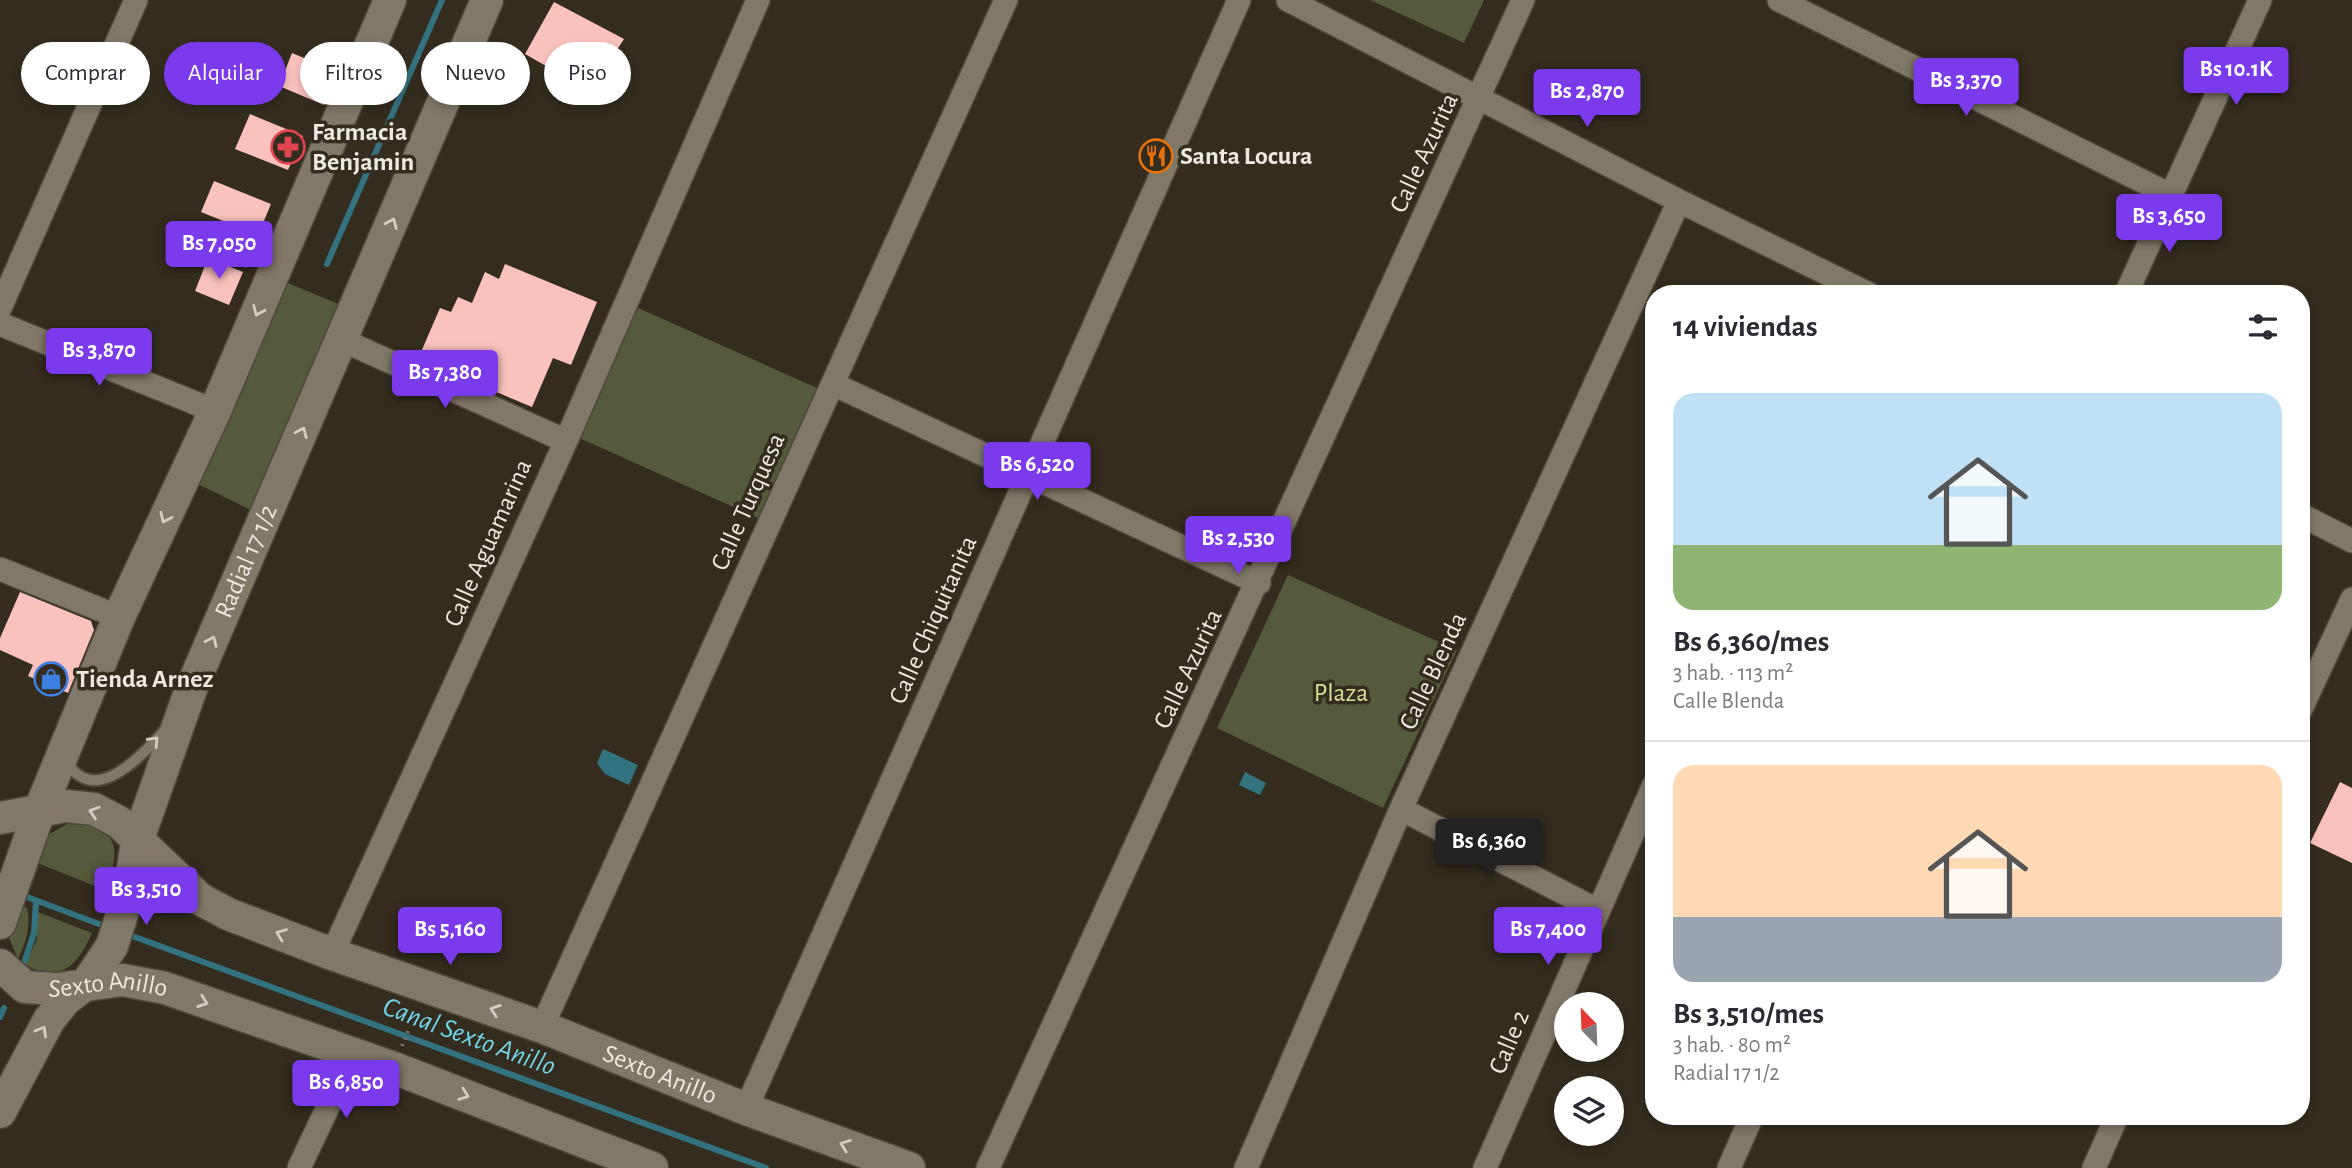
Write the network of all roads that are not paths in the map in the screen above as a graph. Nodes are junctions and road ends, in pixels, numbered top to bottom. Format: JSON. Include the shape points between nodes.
{"nodes":[{"id":1,"x":136,"y":0,"type":"edge"},
{"id":2,"x":390,"y":0,"type":"edge"},
{"id":3,"x":487,"y":0,"type":"edge"},
{"id":4,"x":758,"y":0,"type":"edge"},
{"id":5,"x":1006,"y":0,"type":"edge"},
{"id":6,"x":1240,"y":0,"type":"edge"},
{"id":7,"x":1288,"y":0,"type":"edge"},
{"id":8,"x":1523,"y":0,"type":"edge"},
{"id":9,"x":1779,"y":0,"type":"edge"},
{"id":10,"x":2260,"y":0,"type":"edge"},
{"id":11,"x":1480,"y":98,"type":"junction"},
{"id":12,"x":2172,"y":196,"type":"junction"},
{"id":13,"x":1679,"y":201,"type":"junction"},
{"id":14,"x":1851,"y":285,"type":"edge"},
{"id":15,"x":2130,"y":285,"type":"edge"},
{"id":16,"x":0,"y":308,"type":"edge"},
{"id":17,"x":0,"y":324,"type":"edge"},
{"id":18,"x":342,"y":340,"type":"junction"},
{"id":19,"x":832,"y":384,"type":"junction"},
{"id":20,"x":215,"y":411,"type":"junction"},
{"id":21,"x":566,"y":440,"type":"junction"},
{"id":22,"x":1029,"y":474,"type":"junction"},
{"id":23,"x":2310,"y":520,"type":"edge"},
{"id":24,"x":2352,"y":541,"type":"edge"},
{"id":25,"x":0,"y":569,"type":"edge"},
{"id":26,"x":1259,"y":583,"type":"junction"},
{"id":27,"x":2352,"y":599,"type":"edge"},
{"id":28,"x":119,"y":617,"type":"junction"},
{"id":29,"x":2310,"y":690,"type":"edge"},
{"id":30,"x":184,"y":709,"type":"junction"},
{"id":31,"x":63,"y":756,"type":"junction"},
{"id":32,"x":1645,"y":805,"type":"edge"},
{"id":33,"x":1401,"y":809,"type":"junction"},
{"id":34,"x":39,"y":812,"type":"junction"},
{"id":35,"x":0,"y":818,"type":"edge"},
{"id":36,"x":137,"y":842,"type":"junction"},
{"id":37,"x":1597,"y":909,"type":"junction"},
{"id":38,"x":3,"y":916,"type":"edge"},
{"id":39,"x":332,"y":954,"type":"junction"},
{"id":40,"x":0,"y":965,"type":"edge"},
{"id":41,"x":87,"y":983,"type":"junction"},
{"id":42,"x":542,"y":1027,"type":"junction"},
{"id":43,"x":353,"y":1054,"type":"junction"},
{"id":44,"x":746,"y":1109,"type":"junction"},
{"id":45,"x":0,"y":1112,"type":"edge"},
{"id":46,"x":1748,"y":1125,"type":"edge"},
{"id":47,"x":2113,"y":1125,"type":"edge"},
{"id":48,"x":598,"y":1159,"type":"edge"},
{"id":49,"x":299,"y":1168,"type":"edge"},
{"id":50,"x":652,"y":1168,"type":"edge"},
{"id":51,"x":909,"y":1168,"type":"edge"},
{"id":52,"x":988,"y":1168,"type":"edge"},
{"id":53,"x":1246,"y":1168,"type":"edge"},
{"id":54,"x":1485,"y":1168,"type":"edge"},
{"id":55,"x":1729,"y":1168,"type":"edge"},
{"id":56,"x":2094,"y":1168,"type":"edge"}],
"edges":[{"from":1,"to":16,"type":"street"},
{"from":2,"to":20,"type":"main road","one_way":true},
{"from":18,"to":3,"type":"main road","name":"Radial 17 1/2","one_way":true},
{"from":4,"to":21,"type":"street","name":"Calle Aguamarina"},
{"from":5,"to":19,"type":"street","name":"Calle Turquesa"},
{"from":6,"to":22,"type":"street","name":"Calle Chiquitanita"},
{"from":7,"to":11,"type":"street"},
{"from":8,"to":11,"type":"street","name":"Calle Azurita"},
{"from":9,"to":12,"type":"street"},
{"from":10,"to":12,"type":"street"},
{"from":11,"to":13,"type":"street"},
{"from":11,"to":26,"type":"street","name":"Calle Azurita"},
{"from":12,"to":15,"type":"street"},
{"from":13,"to":14,"type":"street"},
{"from":13,"to":33,"type":"street","name":"Calle Blenda"},
{"from":17,"to":20,"type":"street"},
{"from":18,"to":21,"type":"street"},
{"from":30,"to":18,"type":"main road","name":"Radial 17 1/2","one_way":true},
{"from":19,"to":22,"type":"street"},
{"from":19,"to":42,"type":"street","name":"Calle Turquesa"},
{"from":20,"to":28,"type":"main road","one_way":true},
{"from":21,"to":39,"type":"street","name":"Calle Aguamarina"},
{"from":22,"to":26,"type":"street"},
{"from":22,"to":44,"type":"street","name":"Calle Chiquitanita"},
{"from":23,"to":24,"type":"street"},
{"from":25,"to":28,"type":"street"},
{"from":26,"to":52,"type":"street","name":"Calle Azurita"},
{"from":27,"to":29,"type":"street"},
{"from":28,"to":31,"type":"main road"},
{"from":31,"to":30,"type":"lane","one_way":true,"via":[[74,774],[90,782],[108,778],[138,757]]},
{"from":30,"to":36,"type":"main road","name":"Radial 17 1/2"},
{"from":31,"to":34,"type":"main road"},
{"from":32,"to":37,"type":"street","name":"Calle 2"},
{"from":33,"to":37,"type":"street"},
{"from":33,"to":53,"type":"street","name":"Calle Blenda"},
{"from":34,"to":35,"type":"main road","name":"Sexto Anillo"},
{"from":36,"to":34,"type":"main road","name":"Sexto Anillo","one_way":true,"via":[[118,822],[94,809],[66,806]]},
{"from":34,"to":38,"type":"main road"},
{"from":39,"to":36,"type":"main road","name":"Sexto Anillo","one_way":true,"via":[[200,899]]},
{"from":36,"to":41,"type":"main road","name":"Radial 17 1/2","via":[[113,946]]},
{"from":37,"to":54,"type":"street","name":"Calle 2"},
{"from":42,"to":39,"type":"main road","name":"Sexto Anillo","one_way":true},
{"from":40,"to":41,"type":"main road","name":"Sexto Anillo","via":[[25,987],[57,989]]},
{"from":41,"to":43,"type":"main road","name":"Sexto Anillo","one_way":true,"via":[[123,980],[166,988]]},
{"from":45,"to":41,"type":"main road","name":"Radial 17 1/2","one_way":true,"via":[[49,1020]]},
{"from":42,"to":44,"type":"main road","name":"Sexto Anillo"},
{"from":43,"to":48,"type":"main road","name":"Sexto Anillo","one_way":true},
{"from":43,"to":49,"type":"street"},
{"from":51,"to":44,"type":"main road","name":"Sexto Anillo","one_way":true},
{"from":46,"to":55,"type":"street"},
{"from":47,"to":56,"type":"street"},
{"from":48,"to":50,"type":"main road","name":"Sexto Anillo"}]}
